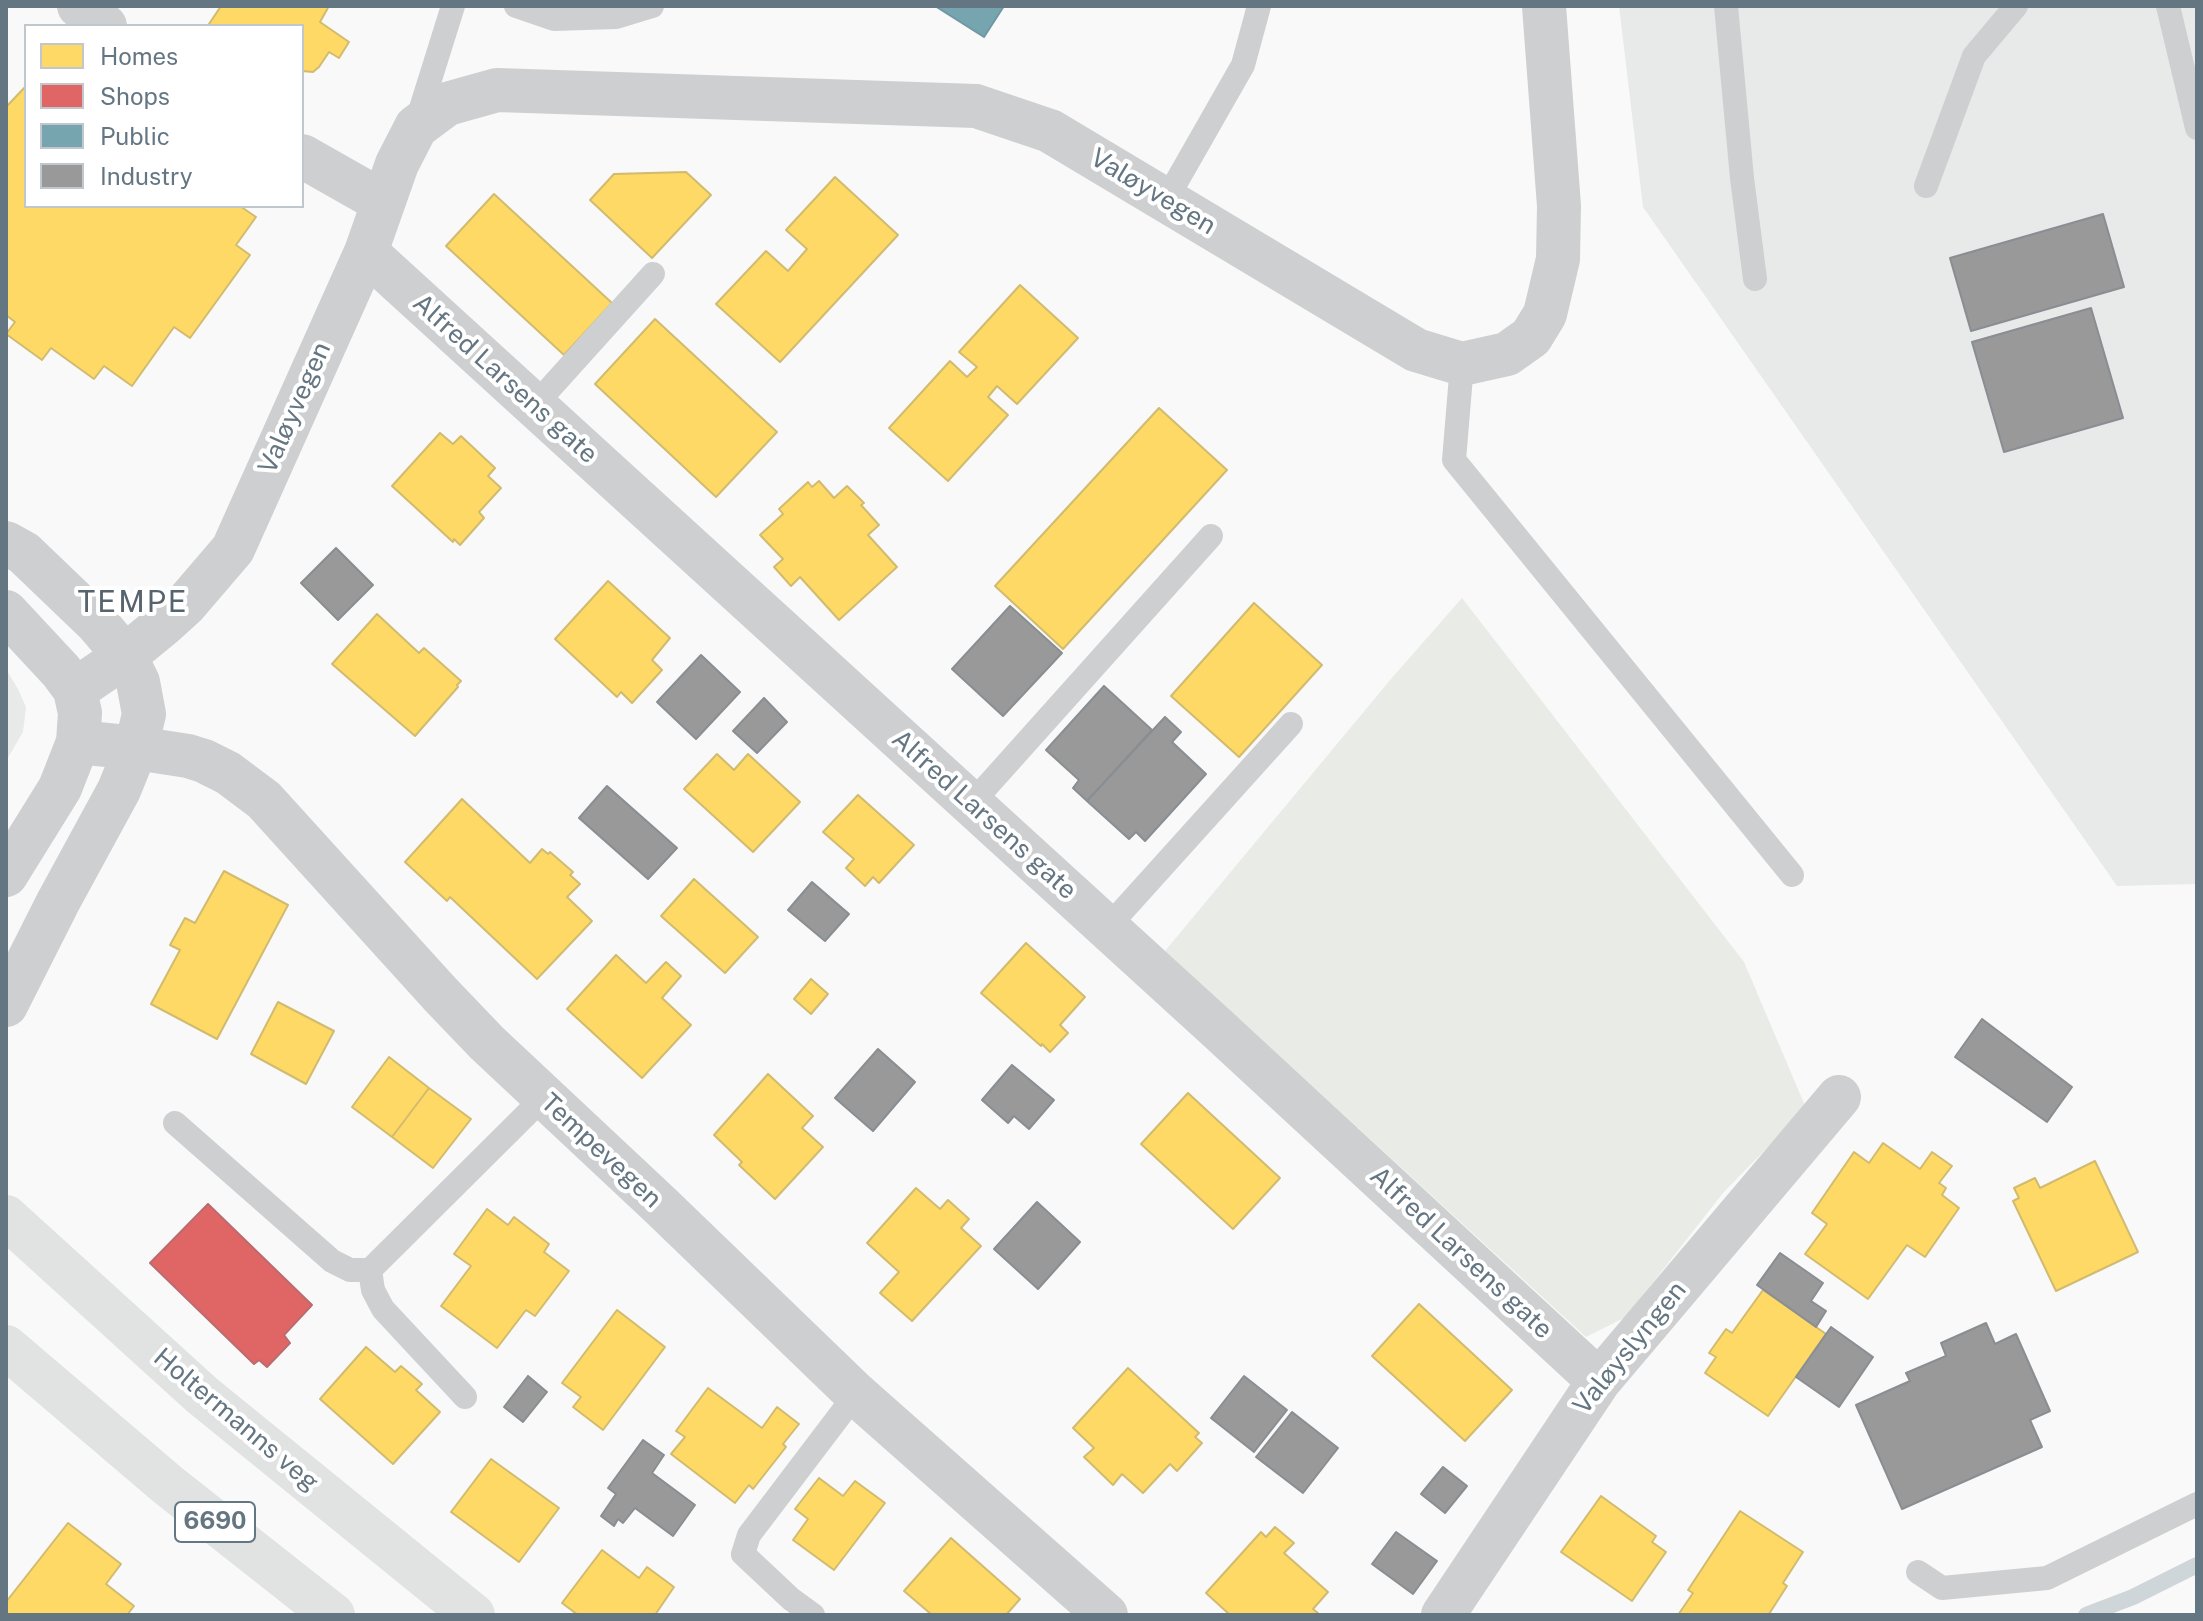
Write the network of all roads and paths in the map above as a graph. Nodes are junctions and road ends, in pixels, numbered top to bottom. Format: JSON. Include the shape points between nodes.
{"nodes":[{"id":1,"x":79,"y":6,"type":"edge"},
{"id":2,"x":453,"y":6,"type":"edge"},
{"id":3,"x":516,"y":6,"type":"edge"},
{"id":4,"x":652,"y":6,"type":"edge"},
{"id":5,"x":1544,"y":6,"type":"edge"},
{"id":6,"x":1726,"y":6,"type":"edge"},
{"id":7,"x":2016,"y":6,"type":"edge"},
{"id":8,"x":2168,"y":6,"type":"edge"},
{"id":9,"x":1254,"y":7,"type":"edge"},
{"id":10,"x":102,"y":24,"type":"edge"},
{"id":11,"x":416,"y":127,"type":"junction"},
{"id":12,"x":2197,"y":128,"type":"edge"},
{"id":13,"x":304,"y":157,"type":"edge"},
{"id":14,"x":1926,"y":186,"type":"dead end"},
{"id":15,"x":1166,"y":200,"type":"junction"},
{"id":16,"x":383,"y":202,"type":"junction"},
{"id":17,"x":366,"y":252,"type":"junction"},
{"id":18,"x":653,"y":274,"type":"dead end"},
{"id":19,"x":1755,"y":279,"type":"dead end"},
{"id":20,"x":1462,"y":364,"type":"junction"},
{"id":21,"x":534,"y":406,"type":"junction"},
{"id":22,"x":1211,"y":536,"type":"dead end"},
{"id":23,"x":6,"y":543,"type":"edge"},
{"id":24,"x":6,"y":612,"type":"edge"},
{"id":25,"x":125,"y":656,"type":"junction"},
{"id":26,"x":75,"y":690,"type":"junction"},
{"id":27,"x":1291,"y":724,"type":"dead end"},
{"id":28,"x":78,"y":742,"type":"junction"},
{"id":29,"x":136,"y":748,"type":"junction"},
{"id":30,"x":971,"y":804,"type":"junction"},
{"id":31,"x":12,"y":860,"type":"edge"},
{"id":32,"x":1792,"y":875,"type":"dead end"},
{"id":33,"x":1107,"y":928,"type":"junction"},
{"id":34,"x":6,"y":1005,"type":"edge"},
{"id":35,"x":544,"y":1097,"type":"junction"},
{"id":36,"x":1839,"y":1097,"type":"dead end"},
{"id":37,"x":175,"y":1123,"type":"dead end"},
{"id":38,"x":6,"y":1217,"type":"edge"},
{"id":39,"x":370,"y":1270,"type":"junction"},
{"id":40,"x":6,"y":1347,"type":"edge"},
{"id":41,"x":1599,"y":1381,"type":"junction"},
{"id":42,"x":856,"y":1394,"type":"junction"},
{"id":43,"x":465,"y":1397,"type":"dead end"},
{"id":44,"x":2197,"y":1504,"type":"edge"},
{"id":45,"x":1918,"y":1572,"type":"dead end"},
{"id":46,"x":333,"y":1615,"type":"edge"},
{"id":47,"x":473,"y":1615,"type":"edge"},
{"id":48,"x":813,"y":1615,"type":"edge"},
{"id":49,"x":1106,"y":1615,"type":"edge"},
{"id":50,"x":1443,"y":1615,"type":"edge"}],
"edges":[{"from":1,"to":10,"type":"street"},
{"from":2,"to":11,"type":"lane","name":"Valøyvegen"},
{"from":3,"to":4,"type":"lane","via":[[554,19],[616,17]]},
{"from":5,"to":20,"type":"street","name":"Valøyvegen","via":[[1558,259],[1545,314],[1531,337],[1507,354]]},
{"from":6,"to":19,"type":"lane"},
{"from":7,"to":14,"type":"lane","via":[[1974,56]]},
{"from":8,"to":12,"type":"lane"},
{"from":9,"to":15,"type":"lane","via":[[1243,65]]},
{"from":11,"to":15,"type":"street","name":"Valøyvegen","via":[[447,104],[497,90],[976,106],[1050,131]]},
{"from":11,"to":16,"type":"street","name":"Valøyvegen"},
{"from":13,"to":16,"type":"street"},
{"from":15,"to":20,"type":"street","name":"Valøyvegen","via":[[1416,350]]},
{"from":16,"to":17,"type":"street","name":"Valøyvegen"},
{"from":17,"to":21,"type":"street","name":"Alfred Larsens gate"},
{"from":17,"to":25,"type":"street","name":"Valøyvegen","via":[[233,549],[185,605]]},
{"from":18,"to":21,"type":"lane"},
{"from":20,"to":32,"type":"lane","via":[[1454,460]]},
{"from":21,"to":30,"type":"street","name":"Alfred Larsens gate"},
{"from":22,"to":30,"type":"lane"},
{"from":23,"to":25,"type":"street","via":[[24,553]]},
{"from":24,"to":26,"type":"street"},
{"from":25,"to":26,"type":"street","name":"Valøyvegen"},
{"from":25,"to":29,"type":"street","via":[[138,682],[144,714]]},
{"from":26,"to":28,"type":"street"},
{"from":27,"to":33,"type":"lane"},
{"from":28,"to":29,"type":"street","name":"Tempevegen"},
{"from":28,"to":31,"type":"street","via":[[60,788]]},
{"from":29,"to":34,"type":"street"},
{"from":29,"to":35,"type":"street","name":"Tempevegen","via":[[204,761],[264,800],[441,995]]},
{"from":30,"to":33,"type":"street","name":"Alfred Larsens gate"},
{"from":33,"to":41,"type":"street","name":"Alfred Larsens gate"},
{"from":35,"to":39,"type":"lane"},
{"from":35,"to":42,"type":"street","name":"Tempevegen"},
{"from":36,"to":41,"type":"street","name":"Valøyslyngen"},
{"from":37,"to":39,"type":"lane","via":[[332,1261],[350,1270]]},
{"from":38,"to":47,"type":"main road","name":"Holtermanns veg","via":[[202,1395]]},
{"from":39,"to":43,"type":"lane","via":[[383,1309]]},
{"from":40,"to":46,"type":"main road","number":"6690","via":[[168,1485]]},
{"from":41,"to":50,"type":"street","name":"Valøyslyngen"},
{"from":42,"to":48,"type":"lane","via":[[749,1535],[743,1554]]},
{"from":42,"to":49,"type":"street","name":"Tempevegen"},
{"from":44,"to":45,"type":"lane","via":[[2047,1578],[1942,1588]]}]}
